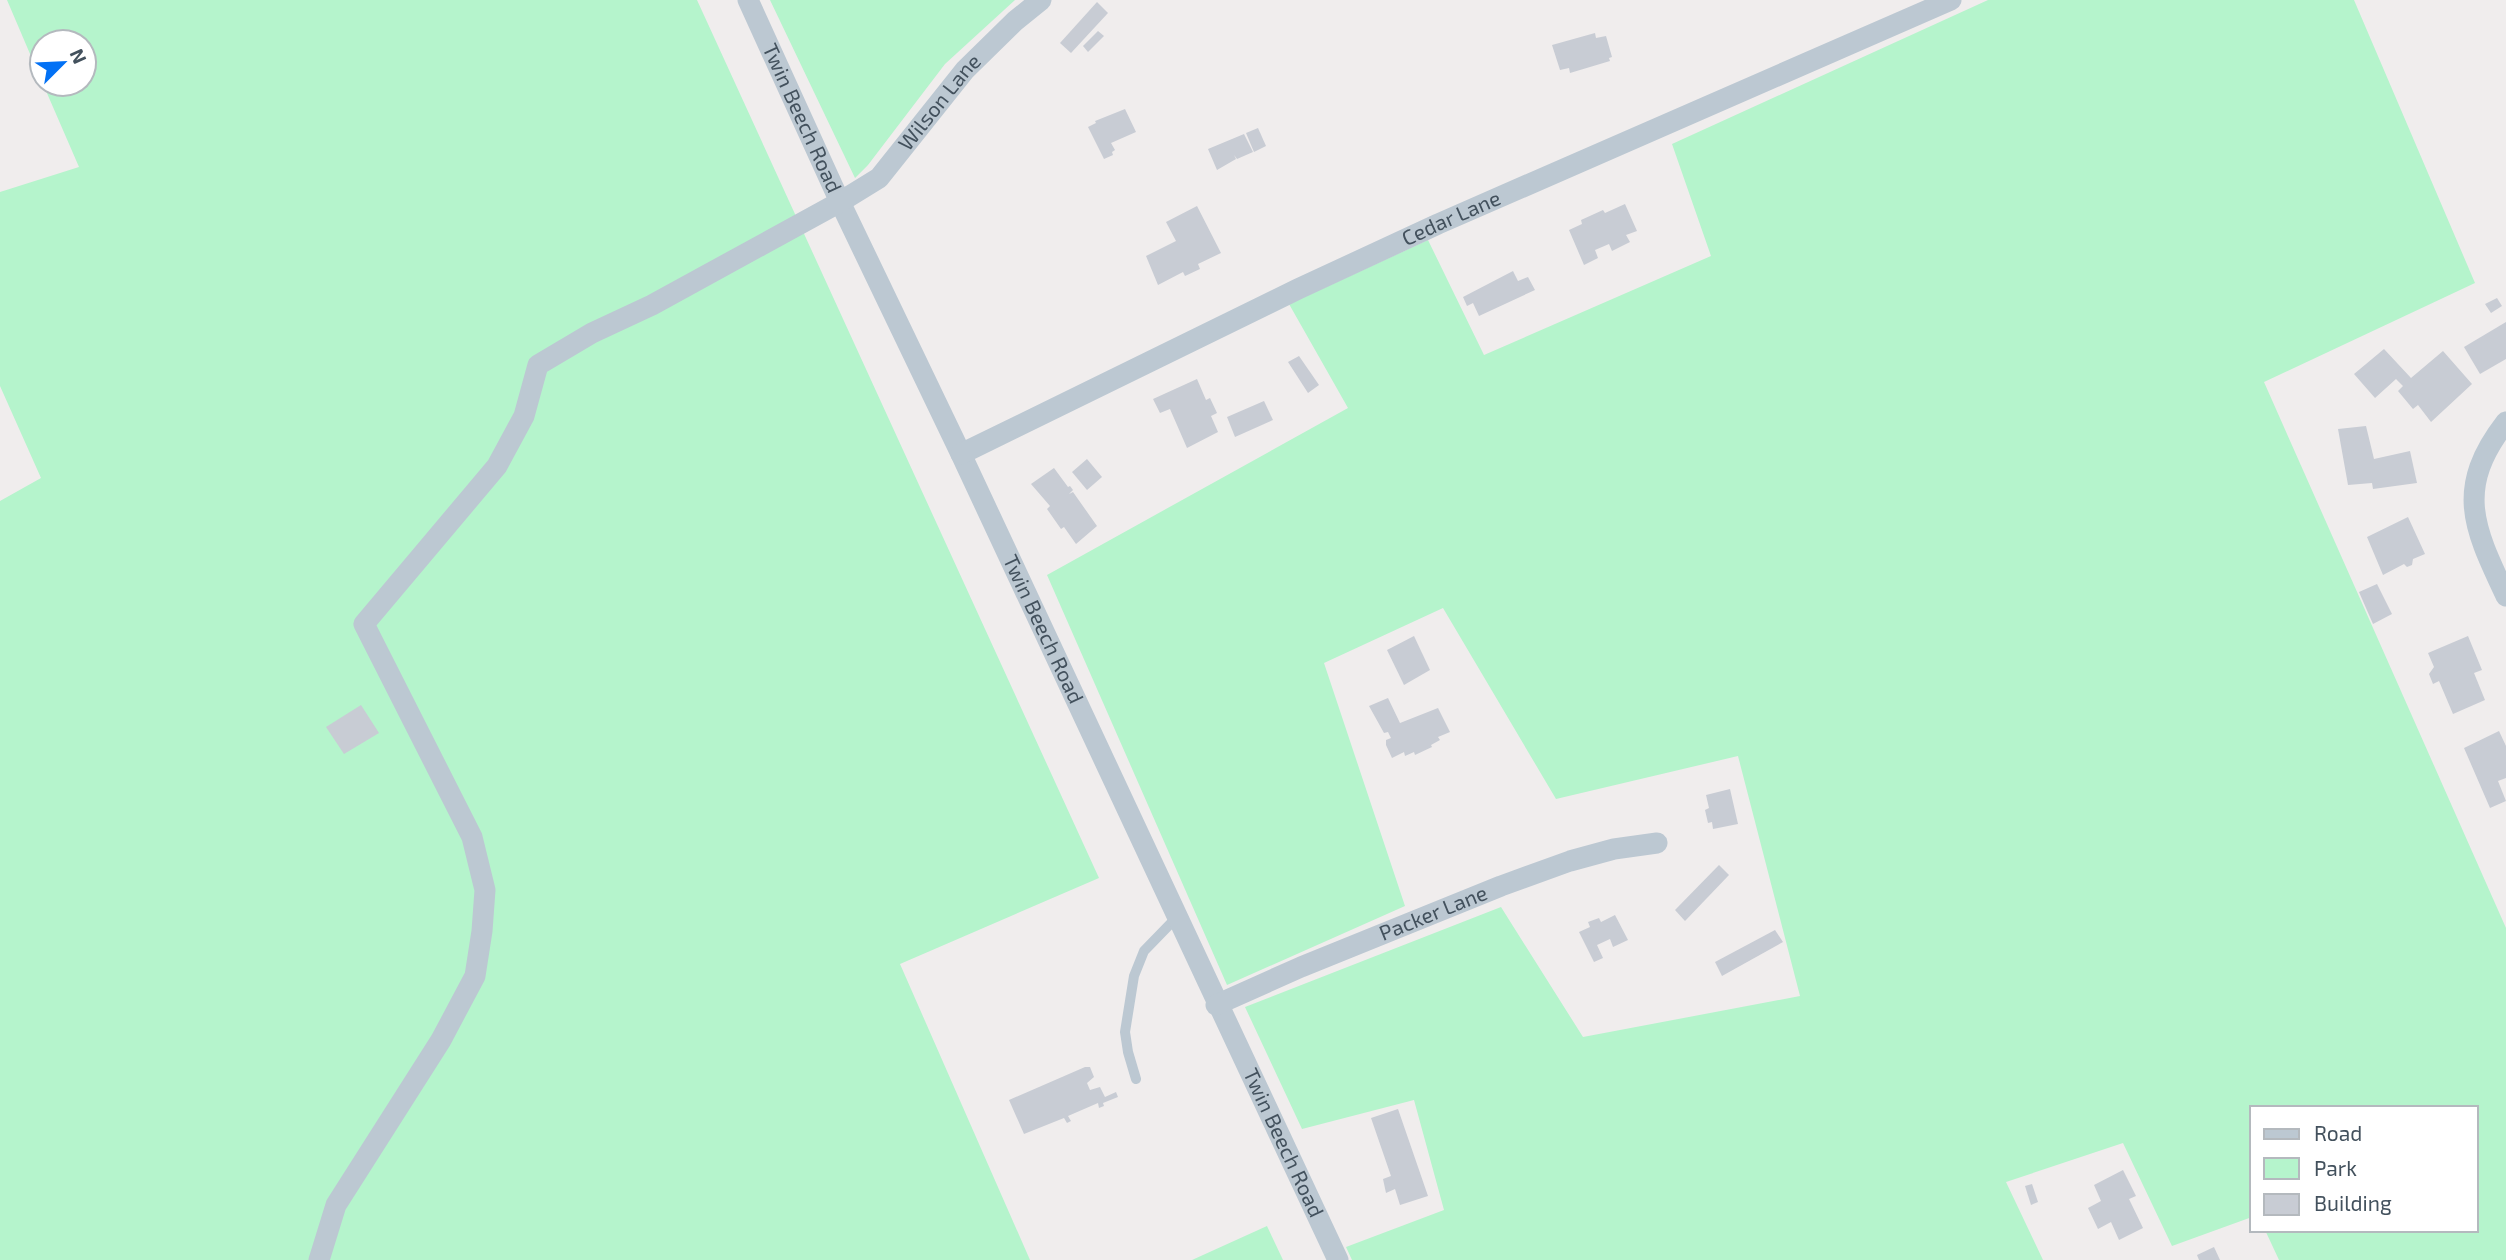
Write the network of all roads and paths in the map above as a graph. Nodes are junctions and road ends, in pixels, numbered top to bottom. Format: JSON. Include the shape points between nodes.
{"nodes":[{"id":1,"x":748,"y":0,"type":"edge"},
{"id":2,"x":1041,"y":0,"type":"edge"},
{"id":3,"x":1951,"y":0,"type":"edge"},
{"id":4,"x":840,"y":202,"type":"junction"},
{"id":5,"x":2506,"y":422,"type":"edge"},
{"id":6,"x":961,"y":454,"type":"junction"},
{"id":7,"x":2506,"y":596,"type":"edge"},
{"id":8,"x":1657,"y":843,"type":"dead end"},
{"id":9,"x":1176,"y":918,"type":"junction"},
{"id":10,"x":1216,"y":1005,"type":"junction"},
{"id":11,"x":1136,"y":1079,"type":"dead end"},
{"id":12,"x":319,"y":1260,"type":"edge"},
{"id":13,"x":1338,"y":1260,"type":"edge"}],
"edges":[{"from":1,"to":4,"type":"street","name":"Twin Beech Road"},
{"from":2,"to":4,"type":"street","name":"Wilson Lane","via":[[965,70],[879,178]]},
{"from":3,"to":6,"type":"street","name":"Cedar Lane","via":[[1428,229]]},
{"from":4,"to":6,"type":"street","name":"Twin Beech Road"},
{"from":4,"to":12,"type":"street","name":"Wilson Lane","via":[[538,365],[524,416],[497,466],[364,624],[472,837],[485,890],[475,976],[441,1040],[335,1205]]},
{"from":5,"to":7,"type":"street","via":[[2480,467],[2474,515],[2478,535]]},
{"from":6,"to":9,"type":"street","name":"Twin Beech Road"},
{"from":8,"to":10,"type":"street","name":"Packer Lane","via":[[1570,861]]},
{"from":9,"to":10,"type":"street","name":"Twin Beech Road"},
{"from":9,"to":11,"type":"lane","via":[[1144,951],[1134,976],[1125,1032]]},
{"from":10,"to":13,"type":"street","name":"Twin Beech Road"}]}
